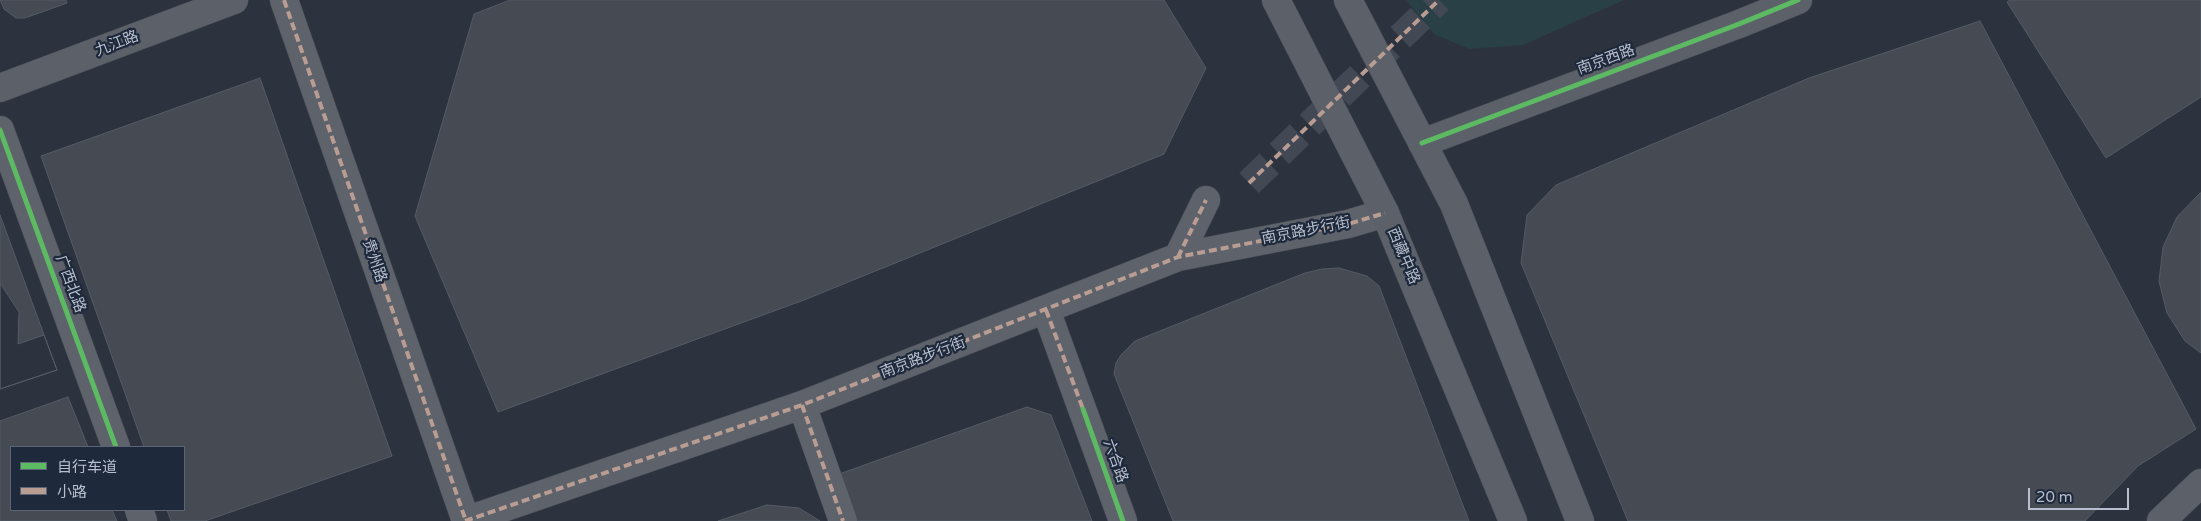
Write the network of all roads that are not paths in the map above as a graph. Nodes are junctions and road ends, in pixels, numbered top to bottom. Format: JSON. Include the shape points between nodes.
{"nodes":[{"id":1,"x":234,"y":0,"type":"edge"},
{"id":2,"x":284,"y":0,"type":"edge"},
{"id":3,"x":1276,"y":0,"type":"edge"},
{"id":4,"x":1348,"y":0,"type":"edge"},
{"id":5,"x":1798,"y":0,"type":"edge"},
{"id":6,"x":0,"y":88,"type":"edge"},
{"id":7,"x":0,"y":130,"type":"edge"},
{"id":8,"x":1422,"y":143,"type":"junction"},
{"id":9,"x":1206,"y":200,"type":"dead end"},
{"id":10,"x":1386,"y":213,"type":"junction"},
{"id":11,"x":1178,"y":257,"type":"junction"},
{"id":12,"x":1046,"y":310,"type":"junction"},
{"id":13,"x":802,"y":406,"type":"junction"},
{"id":14,"x":116,"y":446,"type":"edge"},
{"id":15,"x":2201,"y":483,"type":"edge"},
{"id":16,"x":466,"y":521,"type":"edge"},
{"id":17,"x":843,"y":521,"type":"edge"},
{"id":18,"x":1123,"y":521,"type":"edge"},
{"id":19,"x":1513,"y":521,"type":"edge"},
{"id":20,"x":1580,"y":521,"type":"edge"},
{"id":21,"x":2161,"y":521,"type":"edge"}],
"edges":[{"from":1,"to":6,"type":"main road","name":"九江路"},
{"from":2,"to":16,"type":"street","name":"贵州路"},
{"from":3,"to":10,"type":"main road","name":"西藏中路"},
{"from":4,"to":8,"type":"main road"},
{"from":5,"to":8,"type":"main road","name":"南京西路"},
{"from":7,"to":14,"type":"street","name":"广西北路"},
{"from":8,"to":20,"type":"main road","via":[[1454,204]]},
{"from":9,"to":11,"type":"street"},
{"from":10,"to":11,"type":"street","name":"南京路步行街","via":[[1348,224]]},
{"from":10,"to":19,"type":"main road","name":"西藏中路"},
{"from":11,"to":12,"type":"street","name":"南京路步行街"},
{"from":12,"to":13,"type":"street","name":"南京路步行街"},
{"from":12,"to":18,"type":"street","name":"六合路"},
{"from":13,"to":16,"type":"street","name":"南京路步行街"},
{"from":13,"to":17,"type":"street"},
{"from":15,"to":21,"type":"main road"}]}
